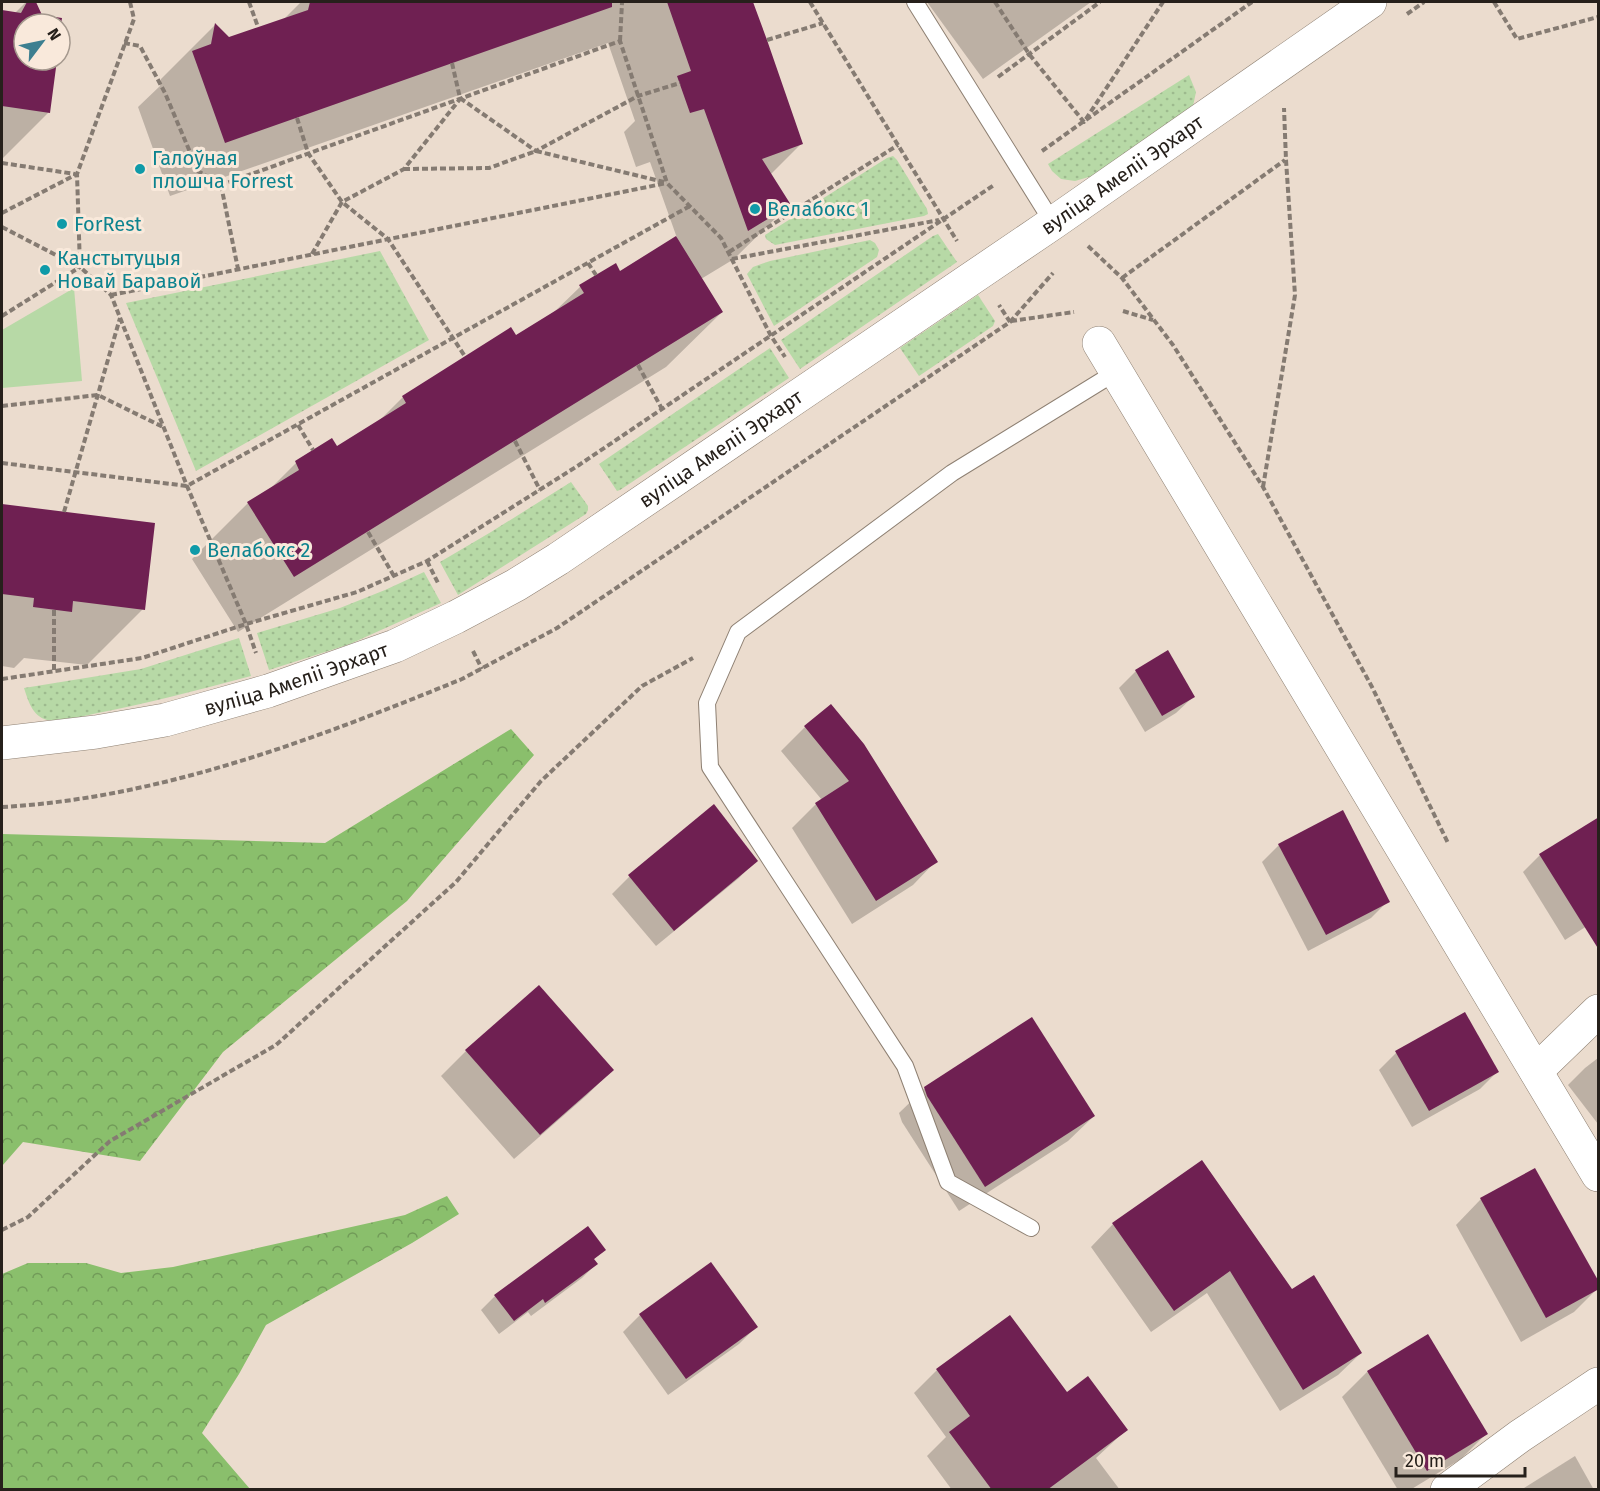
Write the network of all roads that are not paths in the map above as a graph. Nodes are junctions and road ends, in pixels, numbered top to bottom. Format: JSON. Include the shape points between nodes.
{"nodes":[{"id":1,"x":915,"y":2,"type":"edge"},
{"id":2,"x":1370,"y":2,"type":"edge"},
{"id":3,"x":1053,"y":223,"type":"junction"},
{"id":4,"x":1099,"y":343,"type":"dead end"},
{"id":5,"x":1116,"y":372,"type":"junction"},
{"id":6,"x":2,"y":743,"type":"edge"},
{"id":7,"x":1599,"y":1011,"type":"edge"},
{"id":8,"x":1536,"y":1071,"type":"junction"},
{"id":9,"x":1599,"y":1175,"type":"edge"},
{"id":10,"x":1031,"y":1228,"type":"dead end"},
{"id":11,"x":1599,"y":1383,"type":"edge"},
{"id":12,"x":1447,"y":1490,"type":"edge"}],
"edges":[{"from":1,"to":3,"type":"lane"},
{"from":2,"to":3,"type":"street","name":"вуліца Амеліі Эрхарт"},
{"from":3,"to":6,"type":"street","name":"вуліца Амеліі Эрхарт","via":[[558,559],[456,617],[395,646],[268,691],[165,720]]},
{"from":4,"to":5,"type":"street"},
{"from":5,"to":8,"type":"street"},
{"from":5,"to":10,"type":"lane","via":[[952,473],[738,632],[707,703],[710,767],[905,1066],[948,1182]]},
{"from":7,"to":8,"type":"street"},
{"from":8,"to":9,"type":"street"},
{"from":11,"to":12,"type":"street"}]}
